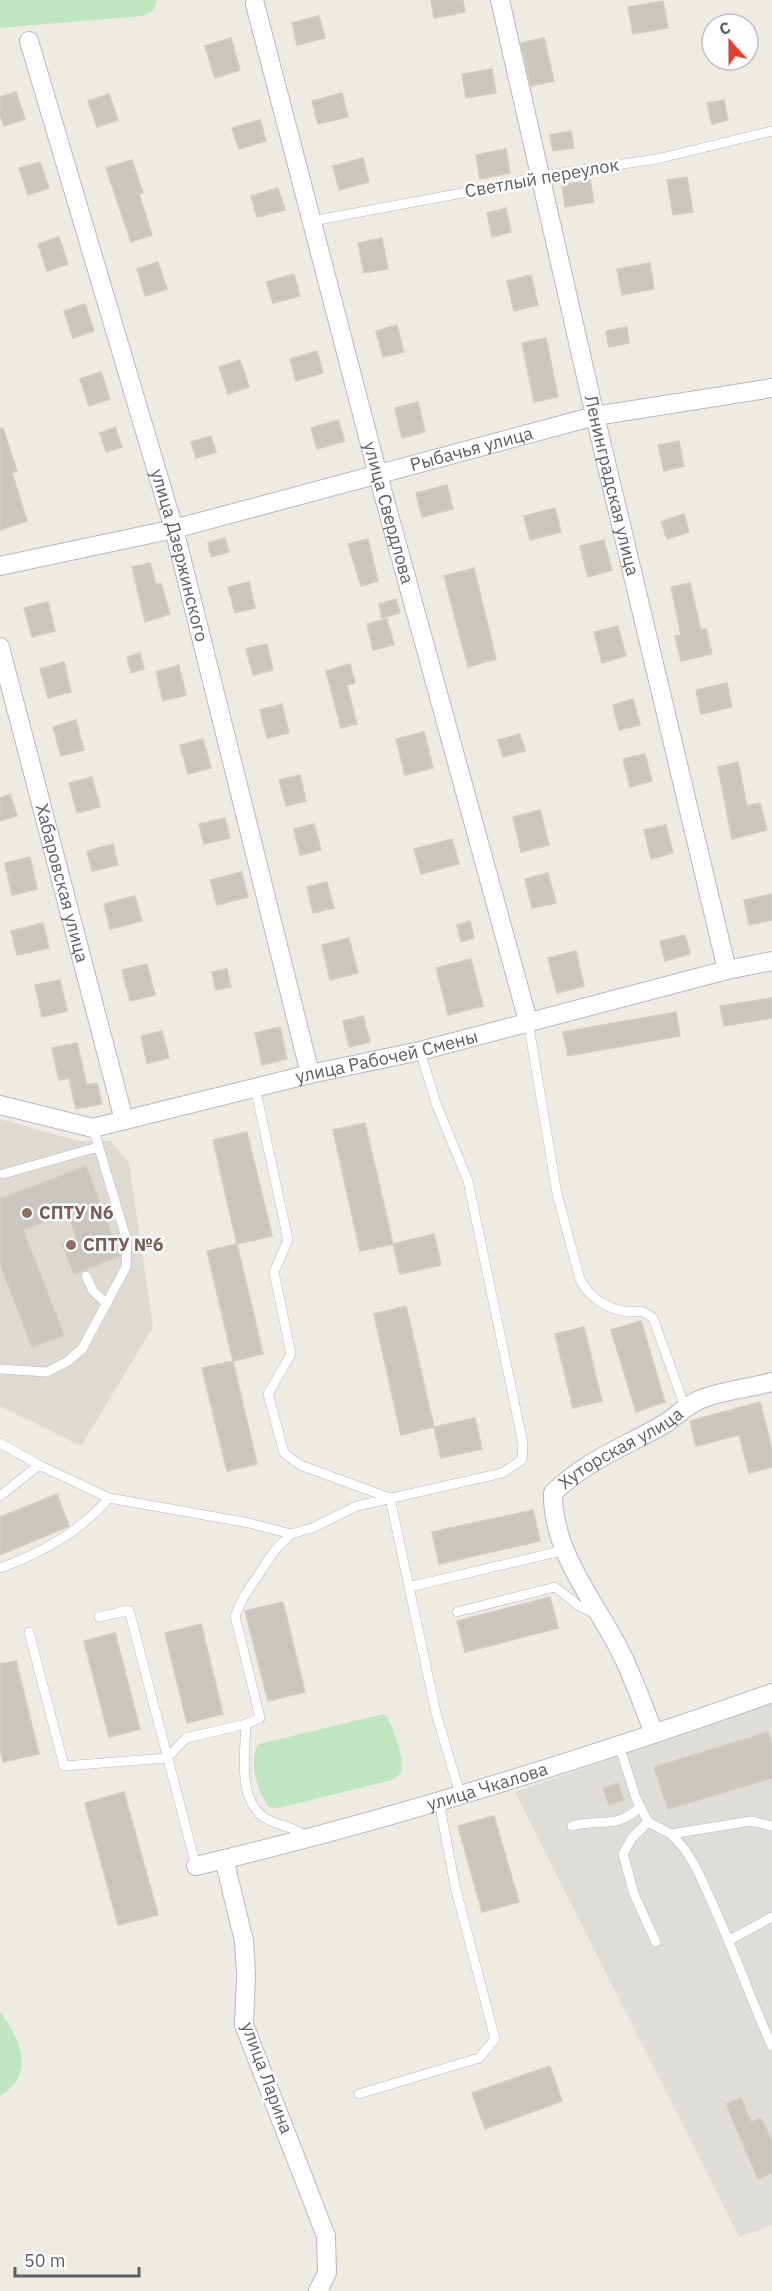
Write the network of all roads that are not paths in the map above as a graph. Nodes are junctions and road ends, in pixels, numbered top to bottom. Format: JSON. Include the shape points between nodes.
{"nodes":[{"id":1,"x":500,"y":0,"type":"edge"},
{"id":2,"x":255,"y":4,"type":"dead end"},
{"id":3,"x":30,"y":41,"type":"dead end"},
{"id":4,"x":772,"y":131,"type":"edge"},
{"id":5,"x":541,"y":176,"type":"junction"},
{"id":6,"x":312,"y":222,"type":"junction"},
{"id":7,"x":772,"y":388,"type":"edge"},
{"id":8,"x":595,"y":416,"type":"junction"},
{"id":9,"x":378,"y":475,"type":"junction"},
{"id":10,"x":174,"y":529,"type":"junction"},
{"id":11,"x":0,"y":566,"type":"edge"},
{"id":12,"x":0,"y":647,"type":"edge"},
{"id":13,"x":772,"y":961,"type":"edge"},
{"id":14,"x":727,"y":970,"type":"junction"},
{"id":15,"x":528,"y":1022,"type":"junction"},
{"id":16,"x":420,"y":1051,"type":"junction"},
{"id":17,"x":310,"y":1074,"type":"junction"},
{"id":18,"x":255,"y":1087,"type":"junction"},
{"id":19,"x":0,"y":1105,"type":"edge"},
{"id":20,"x":124,"y":1120,"type":"junction"},
{"id":21,"x":93,"y":1128,"type":"junction"},
{"id":22,"x":98,"y":1147,"type":"junction"},
{"id":23,"x":3,"y":1174,"type":"dead end"},
{"id":24,"x":86,"y":1276,"type":"dead end"},
{"id":25,"x":107,"y":1304,"type":"junction"},
{"id":26,"x":0,"y":1369,"type":"edge"},
{"id":27,"x":772,"y":1382,"type":"edge"},
{"id":28,"x":685,"y":1407,"type":"junction"},
{"id":29,"x":0,"y":1443,"type":"edge"},
{"id":30,"x":39,"y":1465,"type":"junction"},
{"id":31,"x":0,"y":1496,"type":"edge"},
{"id":32,"x":110,"y":1498,"type":"junction"},
{"id":33,"x":390,"y":1498,"type":"junction"},
{"id":34,"x":291,"y":1534,"type":"junction"},
{"id":35,"x":565,"y":1550,"type":"junction"},
{"id":36,"x":0,"y":1568,"type":"edge"},
{"id":37,"x":409,"y":1587,"type":"junction"},
{"id":38,"x":457,"y":1612,"type":"dead end"},
{"id":39,"x":602,"y":1616,"type":"junction"},
{"id":40,"x":99,"y":1617,"type":"dead end"},
{"id":41,"x":29,"y":1632,"type":"dead end"},
{"id":42,"x":772,"y":1693,"type":"edge"},
{"id":43,"x":246,"y":1724,"type":"junction"},
{"id":44,"x":654,"y":1734,"type":"junction"},
{"id":45,"x":619,"y":1746,"type":"junction"},
{"id":46,"x":167,"y":1758,"type":"junction"},
{"id":47,"x":460,"y":1794,"type":"junction"},
{"id":48,"x":439,"y":1801,"type":"junction"},
{"id":49,"x":640,"y":1807,"type":"junction"},
{"id":50,"x":648,"y":1822,"type":"junction"},
{"id":51,"x":572,"y":1826,"type":"dead end"},
{"id":52,"x":772,"y":1826,"type":"edge"},
{"id":53,"x":671,"y":1834,"type":"junction"},
{"id":54,"x":307,"y":1838,"type":"junction"},
{"id":55,"x":224,"y":1859,"type":"junction"},
{"id":56,"x":196,"y":1866,"type":"joint"},
{"id":57,"x":772,"y":1917,"type":"edge"},
{"id":58,"x":730,"y":1940,"type":"junction"},
{"id":59,"x":656,"y":1942,"type":"dead end"},
{"id":60,"x":772,"y":2046,"type":"edge"},
{"id":61,"x":359,"y":2094,"type":"dead end"},
{"id":62,"x":318,"y":2291,"type":"edge"}],
"edges":[{"from":1,"to":5,"type":"street","name":"Ленинградская улица"},
{"from":2,"to":6,"type":"street","name":"улица Свердлова"},
{"from":3,"to":10,"type":"street","name":"улица Дзержинского"},
{"from":4,"to":5,"type":"lane","name":"Светлый переулок","via":[[657,159]]},
{"from":5,"to":6,"type":"lane","name":"Светлый переулок"},
{"from":5,"to":8,"type":"street","name":"Ленинградская улица"},
{"from":6,"to":9,"type":"street","name":"улица Свердлова"},
{"from":7,"to":8,"type":"street","name":"Рыбачья улица"},
{"from":8,"to":9,"type":"street","name":"Рыбачья улица"},
{"from":8,"to":14,"type":"street","name":"Ленинградская улица"},
{"from":9,"to":10,"type":"street","name":"Рыбачья улица"},
{"from":9,"to":15,"type":"street","name":"улица Свердлова"},
{"from":10,"to":11,"type":"street","name":"Рыбачья улица"},
{"from":10,"to":17,"type":"street","name":"улица Дзержинского"},
{"from":12,"to":20,"type":"street","name":"Хабаровская улица"},
{"from":13,"to":14,"type":"street","name":"улица Рабочей Смены"},
{"from":14,"to":15,"type":"street","name":"улица Рабочей Смены"},
{"from":15,"to":16,"type":"street","name":"улица Рабочей Смены"},
{"from":15,"to":28,"type":"lane","via":[[557,1194],[580,1279],[601,1303],[630,1313],[642,1311],[653,1318]]},
{"from":16,"to":17,"type":"street","name":"улица Рабочей Смены"},
{"from":16,"to":33,"type":"lane","via":[[437,1106],[468,1181],[524,1444],[522,1460],[502,1473]]},
{"from":17,"to":18,"type":"street","name":"улица Рабочей Смены"},
{"from":18,"to":20,"type":"street","name":"улица Рабочей Смены"},
{"from":18,"to":33,"type":"lane","via":[[288,1240],[274,1272],[291,1354],[268,1394],[284,1453],[300,1465]]},
{"from":19,"to":21,"type":"street","name":"улица Рабочей Смены"},
{"from":20,"to":21,"type":"street","name":"улица Рабочей Смены"},
{"from":21,"to":22,"type":"lane"},
{"from":22,"to":23,"type":"lane"},
{"from":22,"to":25,"type":"lane","via":[[128,1241],[126,1267]]},
{"from":24,"to":25,"type":"lane","via":[[93,1291]]},
{"from":25,"to":26,"type":"lane","via":[[82,1349],[68,1361],[47,1372]]},
{"from":27,"to":28,"type":"street","name":"Хуторская улица","via":[[704,1398]]},
{"from":28,"to":35,"type":"street","name":"Хуторская улица","via":[[667,1422],[573,1473],[553,1493],[553,1511]]},
{"from":29,"to":30,"type":"lane"},
{"from":30,"to":31,"type":"lane"},
{"from":30,"to":32,"type":"lane"},
{"from":32,"to":34,"type":"lane"},
{"from":32,"to":36,"type":"lane","via":[[90,1521],[66,1537]]},
{"from":33,"to":34,"type":"lane","via":[[357,1506]]},
{"from":33,"to":37,"type":"lane"},
{"from":34,"to":43,"type":"lane","via":[[275,1550],[235,1616],[260,1718]]},
{"from":35,"to":37,"type":"lane"},
{"from":35,"to":39,"type":"street","name":"Хуторская улица"},
{"from":37,"to":47,"type":"lane","via":[[436,1713]]},
{"from":38,"to":39,"type":"lane","via":[[555,1587],[579,1606]]},
{"from":39,"to":44,"type":"street","name":"Хуторская улица"},
{"from":40,"to":46,"type":"lane","via":[[129,1610]]},
{"from":41,"to":46,"type":"lane","via":[[63,1767]]},
{"from":42,"to":44,"type":"street","name":"улица Чкалова"},
{"from":43,"to":46,"type":"lane","via":[[186,1738]]},
{"from":43,"to":54,"type":"lane","via":[[245,1774],[253,1805],[264,1818],[297,1829]]},
{"from":44,"to":45,"type":"street","name":"улица Чкалова"},
{"from":45,"to":47,"type":"street","name":"улица Чкалова"},
{"from":45,"to":49,"type":"lane"},
{"from":46,"to":56,"type":"lane"},
{"from":47,"to":48,"type":"street","name":"улица Чкалова"},
{"from":48,"to":54,"type":"street","name":"улица Чкалова"},
{"from":48,"to":61,"type":"lane","via":[[455,1886],[495,2039],[478,2058]]},
{"from":49,"to":50,"type":"lane"},
{"from":49,"to":51,"type":"lane","via":[[611,1824]]},
{"from":50,"to":53,"type":"lane"},
{"from":50,"to":59,"type":"lane","via":[[623,1854],[634,1894]]},
{"from":52,"to":53,"type":"lane","via":[[751,1821]]},
{"from":53,"to":58,"type":"lane","via":[[686,1848]]},
{"from":54,"to":55,"type":"street","name":"улица Чкалова"},
{"from":55,"to":56,"type":"street","name":"улица Чкалова"},
{"from":55,"to":62,"type":"street","name":"улица Ларина","via":[[244,1941],[244,2025],[326,2236],[327,2273]]},
{"from":57,"to":58,"type":"lane"},
{"from":58,"to":60,"type":"lane"}]}
